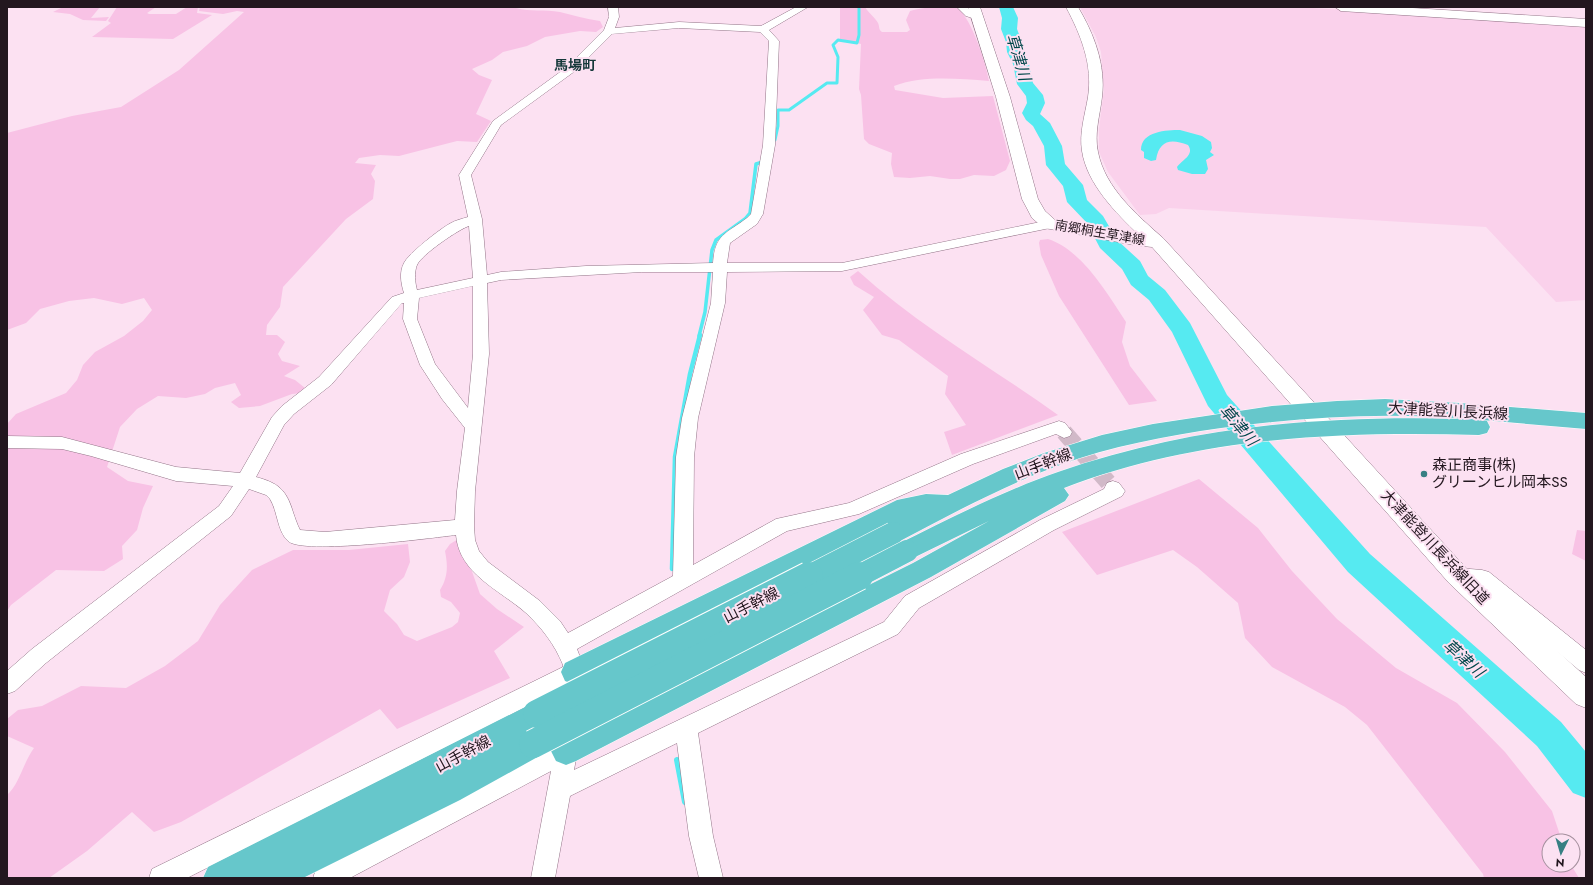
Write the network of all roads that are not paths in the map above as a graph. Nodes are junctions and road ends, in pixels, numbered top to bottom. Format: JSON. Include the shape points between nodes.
{"nodes":[{"id":1,"x":613,"y":7,"type":"edge"},
{"id":2,"x":803,"y":7,"type":"edge"},
{"id":3,"x":962,"y":7,"type":"edge"},
{"id":4,"x":1072,"y":7,"type":"edge"},
{"id":5,"x":1341,"y":7,"type":"edge"},
{"id":6,"x":976,"y":12,"type":"edge"},
{"id":7,"x":1586,"y":23,"type":"edge"},
{"id":8,"x":763,"y":29,"type":"junction"},
{"id":9,"x":609,"y":32,"type":"junction"},
{"id":10,"x":475,"y":219,"type":"junction"},
{"id":11,"x":1050,"y":224,"type":"junction"},
{"id":12,"x":1157,"y":242,"type":"junction"},
{"id":13,"x":721,"y":267,"type":"junction"},
{"id":14,"x":480,"y":280,"type":"junction"},
{"id":15,"x":412,"y":296,"type":"junction"},
{"id":16,"x":1317,"y":418,"type":"junction"},
{"id":17,"x":1586,"y":421,"type":"edge"},
{"id":18,"x":474,"y":427,"type":"junction"},
{"id":19,"x":1207,"y":431,"type":"junction"},
{"id":20,"x":1064,"y":432,"type":"dead end"},
{"id":21,"x":1586,"y":435,"type":"edge"},
{"id":22,"x":7,"y":442,"type":"edge"},
{"id":23,"x":244,"y":481,"type":"junction"},
{"id":24,"x":1113,"y":488,"type":"dead end"},
{"id":25,"x":463,"y":527,"type":"junction"},
{"id":26,"x":900,"y":543,"type":"junction"},
{"id":27,"x":1458,"y":576,"type":"junction"},
{"id":28,"x":683,"y":580,"type":"junction"},
{"id":29,"x":564,"y":646,"type":"junction"},
{"id":30,"x":1586,"y":663,"type":"edge"},
{"id":31,"x":575,"y":672,"type":"junction"},
{"id":32,"x":7,"y":684,"type":"edge"},
{"id":33,"x":1586,"y":695,"type":"edge"},
{"id":34,"x":686,"y":727,"type":"junction"},
{"id":35,"x":566,"y":751,"type":"junction"},
{"id":36,"x":559,"y":789,"type":"junction"},
{"id":37,"x":161,"y":878,"type":"edge"},
{"id":38,"x":219,"y":878,"type":"edge"},
{"id":39,"x":269,"y":878,"type":"edge"},
{"id":40,"x":325,"y":878,"type":"edge"},
{"id":41,"x":543,"y":878,"type":"edge"},
{"id":42,"x":711,"y":878,"type":"edge"}],
"edges":[{"from":1,"to":9,"type":"street","via":[[614,17]]},
{"from":2,"to":8,"type":"street"},
{"from":3,"to":6,"type":"street","via":[[969,14]]},
{"from":4,"to":12,"type":"street","via":[[1090,45],[1096,81],[1096,96],[1089,124],[1093,163],[1117,201]]},
{"from":5,"to":7,"type":"street"},
{"from":6,"to":11,"type":"street","name":"南郷桐生草津線","via":[[1003,97],[1030,200],[1038,214]]},
{"from":8,"to":9,"type":"street","via":[[679,25]]},
{"from":8,"to":13,"type":"street","via":[[774,42],[769,145],[757,214],[752,221],[724,241]]},
{"from":9,"to":10,"type":"street","via":[[571,69],[497,123],[465,175]]},
{"from":10,"to":14,"type":"street"},
{"from":10,"to":15,"type":"street","via":[[455,226],[410,264],[408,287]]},
{"from":11,"to":12,"type":"street","name":"南郷桐生草津線"},
{"from":11,"to":13,"type":"street","via":[[855,265],[793,268]]},
{"from":12,"to":16,"type":"street","name":"南郷桐生草津線"},
{"from":13,"to":14,"type":"street","via":[[586,270],[501,276]]},
{"from":13,"to":28,"type":"street","via":[[718,303],[690,418],[685,457]]},
{"from":14,"to":15,"type":"street"},
{"from":14,"to":18,"type":"street","via":[[482,354]]},
{"from":15,"to":18,"type":"street","via":[[410,319],[428,365]]},
{"from":15,"to":23,"type":"street","via":[[397,300],[326,381],[278,420]]},
{"from":16,"to":17,"type":"main road","name":"大津能登川長浜線","via":[[1383,407]]},
{"from":16,"to":19,"type":"main road","name":"山手幹線"},
{"from":16,"to":21,"type":"main road","name":"大津能登川長浜線","via":[[1372,424],[1450,426]]},
{"from":16,"to":27,"type":"street","name":"大津能登川長浜線旧道"},
{"from":18,"to":25,"type":"street"},
{"from":19,"to":26,"type":"main road","name":"山手幹線","via":[[1121,460]]},
{"from":19,"to":26,"type":"main road","name":"山手幹線","via":[[1152,431],[1104,443],[1052,459],[950,504],[918,503],[905,507]]},
{"from":20,"to":28,"type":"street","via":[[1059,427],[997,447],[844,512],[782,524]]},
{"from":22,"to":23,"type":"street","via":[[61,443],[175,474]]},
{"from":23,"to":25,"type":"street","via":[[258,483],[273,490],[284,510],[288,530],[295,537],[325,540]]},
{"from":23,"to":32,"type":"street","via":[[225,511]]},
{"from":24,"to":34,"type":"street","via":[[1116,491],[1047,525],[912,602],[890,628]]},
{"from":25,"to":29,"type":"street","via":[[468,550],[478,564],[550,623]]},
{"from":26,"to":31,"type":"main road","via":[[794,562]]},
{"from":26,"to":35,"type":"main road","via":[[832,616]]},
{"from":26,"to":38,"type":"main road","name":"山手幹線","bridge":true,"via":[[537,714],[441,766]]},
{"from":26,"to":39,"type":"main road","name":"山手幹線","bridge":true,"via":[[449,789]]},
{"from":27,"to":30,"type":"street","via":[[1482,578]]},
{"from":27,"to":33,"type":"street","name":"大津能登川長浜線旧道"},
{"from":28,"to":29,"type":"street"},
{"from":29,"to":31,"type":"street"},
{"from":31,"to":35,"type":"street","via":[[578,680]]},
{"from":31,"to":37,"type":"street"},
{"from":34,"to":36,"type":"street"},
{"from":34,"to":42,"type":"street","via":[[701,836]]},
{"from":35,"to":36,"type":"street"},
{"from":35,"to":40,"type":"street"},
{"from":36,"to":41,"type":"street"}]}
